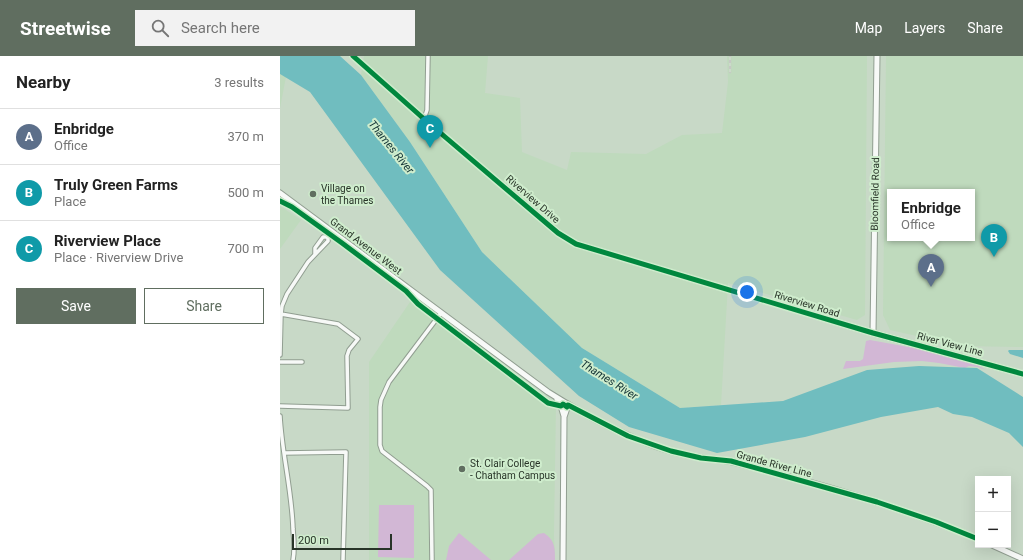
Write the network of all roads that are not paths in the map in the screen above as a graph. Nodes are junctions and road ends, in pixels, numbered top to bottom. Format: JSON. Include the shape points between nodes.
{"nodes":[{"id":1,"x":353,"y":56,"type":"edge"},
{"id":2,"x":428,"y":56,"type":"edge"},
{"id":3,"x":877,"y":56,"type":"edge"},
{"id":4,"x":424,"y":119,"type":"junction"},
{"id":5,"x":280,"y":193,"type":"edge"},
{"id":6,"x":332,"y":231,"type":"junction"},
{"id":7,"x":736,"y":292,"type":"joint"},
{"id":8,"x":441,"y":313,"type":"junction"},
{"id":9,"x":281,"y":314,"type":"junction"},
{"id":10,"x":873,"y":333,"type":"junction"},
{"id":11,"x":280,"y":354,"type":"edge"},
{"id":12,"x":280,"y":362,"type":"edge"},
{"id":13,"x":302,"y":362,"type":"dead end"},
{"id":14,"x":1023,"y":374,"type":"edge"},
{"id":15,"x":552,"y":395,"type":"junction"},
{"id":16,"x":568,"y":405,"type":"junction"},
{"id":17,"x":280,"y":406,"type":"edge"},
{"id":18,"x":280,"y":416,"type":"edge"},
{"id":19,"x":564,"y":417,"type":"junction"},
{"id":20,"x":284,"y":453,"type":"junction"},
{"id":21,"x":975,"y":538,"type":"edge"},
{"id":22,"x":999,"y":548,"type":"edge"},
{"id":23,"x":1023,"y":559,"type":"edge"},
{"id":24,"x":293,"y":560,"type":"edge"},
{"id":25,"x":343,"y":560,"type":"edge"},
{"id":26,"x":432,"y":560,"type":"edge"},
{"id":27,"x":563,"y":560,"type":"edge"}],
"edges":[{"from":1,"to":4,"type":"main road","name":"Riverview Drive"},
{"from":2,"to":4,"type":"street","via":[[427,110]]},
{"from":3,"to":10,"type":"main road","name":"Bloomfield Road"},
{"from":4,"to":7,"type":"main road","name":"Riverview Drive","via":[[568,240]]},
{"from":5,"to":6,"type":"main road","name":"Grand Avenue West"},
{"from":6,"to":8,"type":"main road","name":"Grand Avenue West"},
{"from":6,"to":9,"type":"street","via":[[328,237],[323,237],[315,248],[315,254],[290,290]]},
{"from":7,"to":10,"type":"main road","name":"Riverview Road"},
{"from":8,"to":15,"type":"main road","name":"Grand Avenue West"},
{"from":8,"to":26,"type":"street","via":[[389,383],[380,407],[382,451],[431,490]]},
{"from":9,"to":11,"type":"street"},
{"from":9,"to":17,"type":"street","via":[[338,324],[358,339],[348,353],[348,408]]},
{"from":10,"to":14,"type":"main road","name":"River View Line"},
{"from":12,"to":13,"type":"street"},
{"from":15,"to":16,"type":"main road","name":"Grand Avenue West"},
{"from":15,"to":19,"type":"main road","via":[[560,402]]},
{"from":16,"to":19,"type":"main road"},
{"from":16,"to":21,"type":"main road","name":"Grande River Line","via":[[628,436],[671,451],[731,462],[877,502]]},
{"from":18,"to":20,"type":"street"},
{"from":19,"to":27,"type":"main road"},
{"from":20,"to":24,"type":"street","via":[[292,508]]},
{"from":20,"to":25,"type":"street","via":[[346,452]]},
{"from":22,"to":23,"type":"main road"}]}
